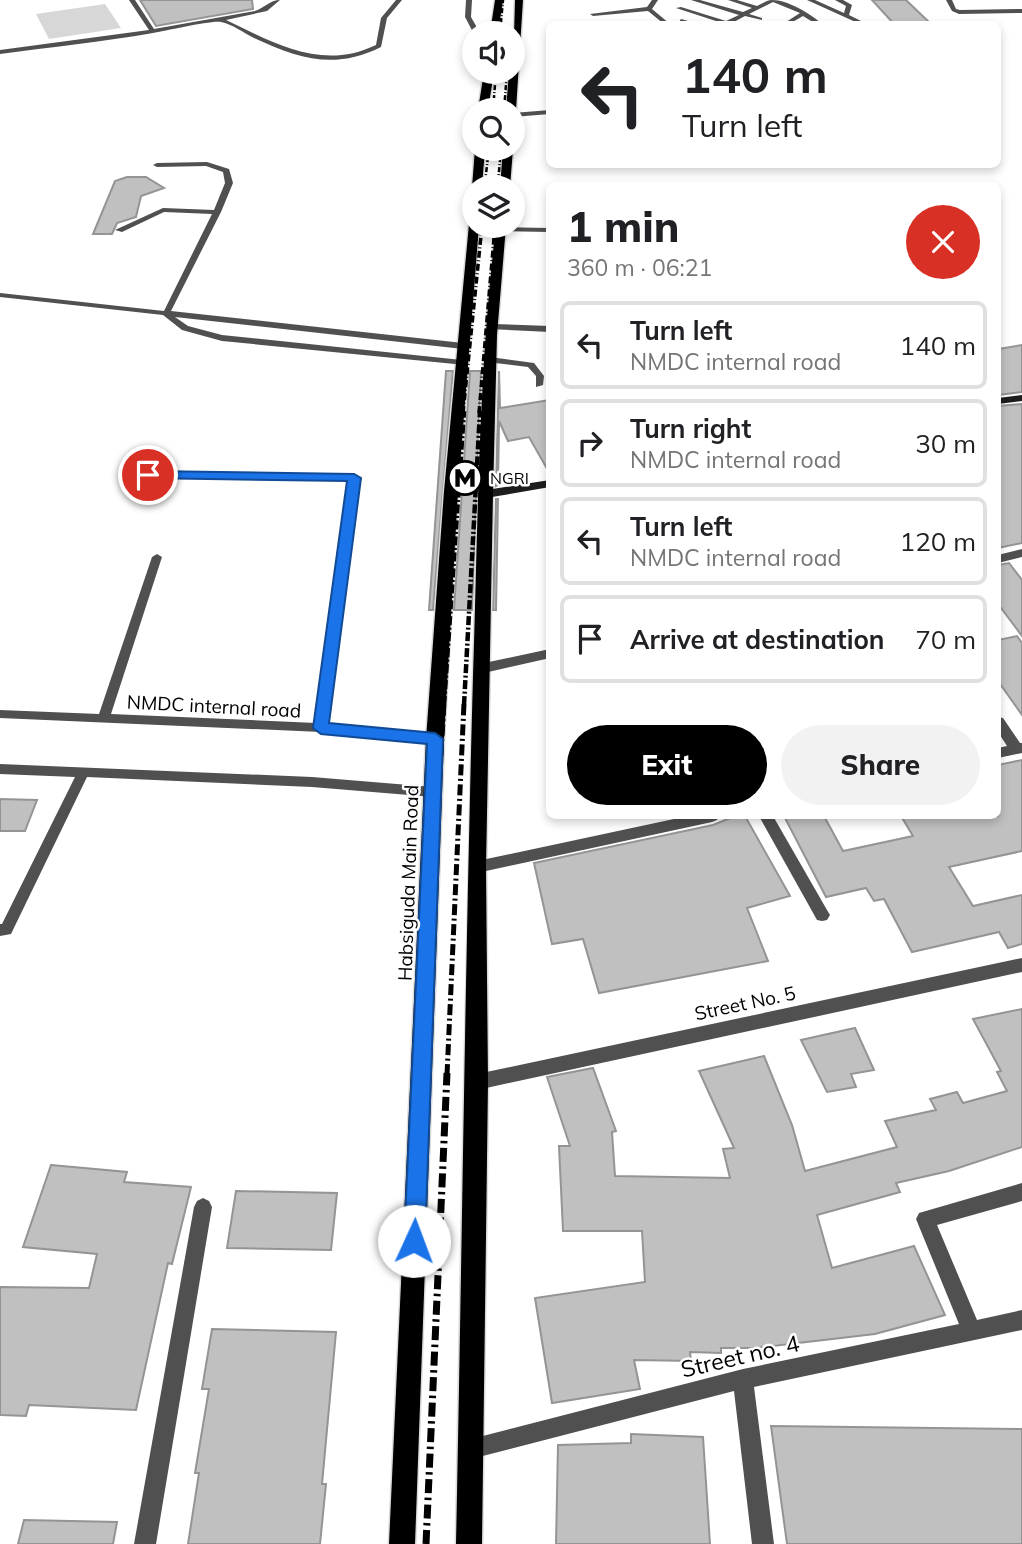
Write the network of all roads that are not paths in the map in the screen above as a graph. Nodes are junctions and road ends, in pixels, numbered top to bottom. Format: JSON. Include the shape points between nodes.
{"nodes":[{"id":1,"x":132,"y":0,"type":"edge"},
{"id":2,"x":277,"y":0,"type":"edge"},
{"id":3,"x":399,"y":0,"type":"edge"},
{"id":4,"x":469,"y":0,"type":"edge"},
{"id":5,"x":499,"y":0,"type":"edge"},
{"id":6,"x":519,"y":0,"type":"edge"},
{"id":7,"x":655,"y":0,"type":"edge"},
{"id":8,"x":694,"y":0,"type":"edge"},
{"id":9,"x":731,"y":0,"type":"edge"},
{"id":10,"x":773,"y":0,"type":"edge"},
{"id":11,"x":810,"y":0,"type":"edge"},
{"id":12,"x":838,"y":0,"type":"edge"},
{"id":13,"x":951,"y":3,"type":"edge"},
{"id":14,"x":679,"y":8,"type":"dead end"},
{"id":15,"x":757,"y":8,"type":"junction"},
{"id":16,"x":649,"y":9,"type":"junction"},
{"id":17,"x":1020,"y":9,"type":"edge"},
{"id":18,"x":804,"y":13,"type":"junction"},
{"id":19,"x":593,"y":14,"type":"dead end"},
{"id":20,"x":744,"y":15,"type":"junction"},
{"id":21,"x":846,"y":15,"type":"junction"},
{"id":22,"x":219,"y":19,"type":"junction"},
{"id":23,"x":681,"y":20,"type":"dead end"},
{"id":24,"x":470,"y":21,"type":"edge"},
{"id":25,"x":496,"y":21,"type":"edge"},
{"id":26,"x":663,"y":21,"type":"edge"},
{"id":27,"x":684,"y":21,"type":"edge"},
{"id":28,"x":717,"y":21,"type":"edge"},
{"id":29,"x":732,"y":21,"type":"edge"},
{"id":30,"x":756,"y":21,"type":"edge"},
{"id":31,"x":791,"y":21,"type":"edge"},
{"id":32,"x":815,"y":21,"type":"edge"},
{"id":33,"x":858,"y":21,"type":"edge"},
{"id":34,"x":153,"y":31,"type":"junction"},
{"id":35,"x":0,"y":52,"type":"edge"},
{"id":36,"x":513,"y":98,"type":"edge"},
{"id":37,"x":546,"y":112,"type":"edge"},
{"id":38,"x":525,"y":113,"type":"edge"},
{"id":39,"x":157,"y":165,"type":"dead end"},
{"id":40,"x":217,"y":212,"type":"junction"},
{"id":41,"x":525,"y":229,"type":"edge"},
{"id":42,"x":119,"y":230,"type":"dead end"},
{"id":43,"x":546,"y":230,"type":"edge"},
{"id":44,"x":473,"y":238,"type":"edge"},
{"id":45,"x":500,"y":238,"type":"edge"},
{"id":46,"x":0,"y":295,"type":"edge"},
{"id":47,"x":166,"y":314,"type":"junction"},
{"id":48,"x":492,"y":327,"type":"junction"},
{"id":49,"x":546,"y":330,"type":"edge"},
{"id":50,"x":463,"y":354,"type":"junction"},
{"id":51,"x":490,"y":360,"type":"junction"},
{"id":52,"x":539,"y":385,"type":"dead end"},
{"id":53,"x":1022,"y":398,"type":"edge"},
{"id":54,"x":1001,"y":400,"type":"edge"},
{"id":55,"x":148,"y":475,"type":"dead end"},
{"id":56,"x":546,"y":483,"type":"edge"},
{"id":57,"x":486,"y":494,"type":"junction"},
{"id":58,"x":1022,"y":553,"type":"edge"},
{"id":59,"x":157,"y":557,"type":"dead end"},
{"id":60,"x":1001,"y":558,"type":"edge"},
{"id":61,"x":546,"y":654,"type":"edge"},
{"id":62,"x":484,"y":667,"type":"junction"},
{"id":63,"x":0,"y":714,"type":"edge"},
{"id":64,"x":104,"y":718,"type":"junction"},
{"id":65,"x":1001,"y":726,"type":"edge"},
{"id":66,"x":321,"y":728,"type":"junction"},
{"id":67,"x":435,"y":739,"type":"junction"},
{"id":68,"x":1019,"y":749,"type":"edge"},
{"id":69,"x":1001,"y":752,"type":"edge"},
{"id":70,"x":0,"y":769,"type":"edge"},
{"id":71,"x":83,"y":773,"type":"junction"},
{"id":72,"x":433,"y":792,"type":"junction"},
{"id":73,"x":698,"y":819,"type":"edge"},
{"id":74,"x":768,"y":819,"type":"edge"},
{"id":75,"x":477,"y":867,"type":"junction"},
{"id":76,"x":822,"y":915,"type":"dead end"},
{"id":77,"x":0,"y":930,"type":"edge"},
{"id":78,"x":1022,"y":965,"type":"edge"},
{"id":79,"x":477,"y":1082,"type":"junction"},
{"id":80,"x":1022,"y":1192,"type":"edge"},
{"id":81,"x":203,"y":1207,"type":"dead end"},
{"id":82,"x":1022,"y":1320,"type":"edge"},
{"id":83,"x":971,"y":1329,"type":"junction"},
{"id":84,"x":743,"y":1379,"type":"junction"},
{"id":85,"x":471,"y":1448,"type":"junction"},
{"id":86,"x":145,"y":1544,"type":"edge"},
{"id":87,"x":402,"y":1544,"type":"edge"},
{"id":88,"x":469,"y":1544,"type":"edge"},
{"id":89,"x":763,"y":1544,"type":"edge"}],
"edges":[{"from":1,"to":34,"type":"lane"},
{"from":2,"to":22,"type":"lane","via":[[261,11]]},
{"from":3,"to":22,"type":"lane","via":[[384,18],[379,46],[346,58],[323,58],[284,48]]},
{"from":4,"to":24,"type":"street"},
{"from":5,"to":25,"type":"main road"},
{"from":6,"to":36,"type":"main road"},
{"from":7,"to":16,"type":"lane"},
{"from":8,"to":20,"type":"lane"},
{"from":9,"to":15,"type":"lane"},
{"from":10,"to":15,"type":"lane"},
{"from":10,"to":18,"type":"lane"},
{"from":11,"to":21,"type":"lane"},
{"from":12,"to":21,"type":"lane","via":[[849,5]]},
{"from":13,"to":17,"type":"lane","via":[[959,12]]},
{"from":14,"to":28,"type":"lane"},
{"from":15,"to":20,"type":"lane"},
{"from":16,"to":19,"type":"lane"},
{"from":16,"to":26,"type":"lane"},
{"from":18,"to":31,"type":"lane"},
{"from":18,"to":32,"type":"lane"},
{"from":20,"to":29,"type":"lane"},
{"from":20,"to":30,"type":"lane","via":[[763,17]]},
{"from":21,"to":33,"type":"lane"},
{"from":22,"to":34,"type":"lane"},
{"from":23,"to":27,"type":"lane"},
{"from":34,"to":35,"type":"lane"},
{"from":37,"to":38,"type":"lane"},
{"from":39,"to":40,"type":"lane","via":[[207,164],[226,171],[229,183]]},
{"from":40,"to":42,"type":"lane","via":[[163,210]]},
{"from":40,"to":47,"type":"lane"},
{"from":41,"to":43,"type":"lane"},
{"from":44,"to":50,"type":"main road","name":"Habsiguda Main Road"},
{"from":45,"to":48,"type":"main road"},
{"from":46,"to":47,"type":"lane"},
{"from":47,"to":50,"type":"lane"},
{"from":47,"to":50,"type":"lane","via":[[192,331],[236,340]]},
{"from":48,"to":49,"type":"lane"},
{"from":48,"to":51,"type":"main road"},
{"from":50,"to":67,"type":"main road","name":"Habsiguda Main Road"},
{"from":51,"to":52,"type":"lane","via":[[531,365],[540,376]]},
{"from":51,"to":57,"type":"main road"},
{"from":53,"to":54,"type":"street"},
{"from":55,"to":66,"type":"lane","name":"NMDC internal road","via":[[354,478]]},
{"from":56,"to":57,"type":"street"},
{"from":57,"to":62,"type":"main road"},
{"from":58,"to":60,"type":"street"},
{"from":59,"to":64,"type":"lane","name":"NMDC internal road"},
{"from":61,"to":62,"type":"street"},
{"from":62,"to":75,"type":"main road"},
{"from":63,"to":64,"type":"lane","name":"NMDC internal road"},
{"from":64,"to":66,"type":"lane","name":"NMDC internal road"},
{"from":65,"to":68,"type":"street"},
{"from":66,"to":67,"type":"lane","name":"NMDC internal road"},
{"from":67,"to":72,"type":"main road","name":"Habsiguda Main Road"},
{"from":68,"to":69,"type":"street"},
{"from":70,"to":71,"type":"lane"},
{"from":71,"to":72,"type":"lane"},
{"from":71,"to":77,"type":"lane","via":[[6,930]]},
{"from":72,"to":87,"type":"main road","name":"Habsiguda Main Road"},
{"from":73,"to":75,"type":"street"},
{"from":74,"to":76,"type":"street"},
{"from":75,"to":79,"type":"main road"},
{"from":78,"to":79,"type":"street","name":"Street No. 5"},
{"from":79,"to":85,"type":"main road"},
{"from":80,"to":83,"type":"street","via":[[925,1219]]},
{"from":81,"to":86,"type":"street"},
{"from":82,"to":83,"type":"street","name":"Street no. 4"},
{"from":83,"to":84,"type":"street","name":"Street no. 4"},
{"from":84,"to":85,"type":"street","name":"Street no. 4"},
{"from":84,"to":89,"type":"street"},
{"from":85,"to":88,"type":"main road"}]}
